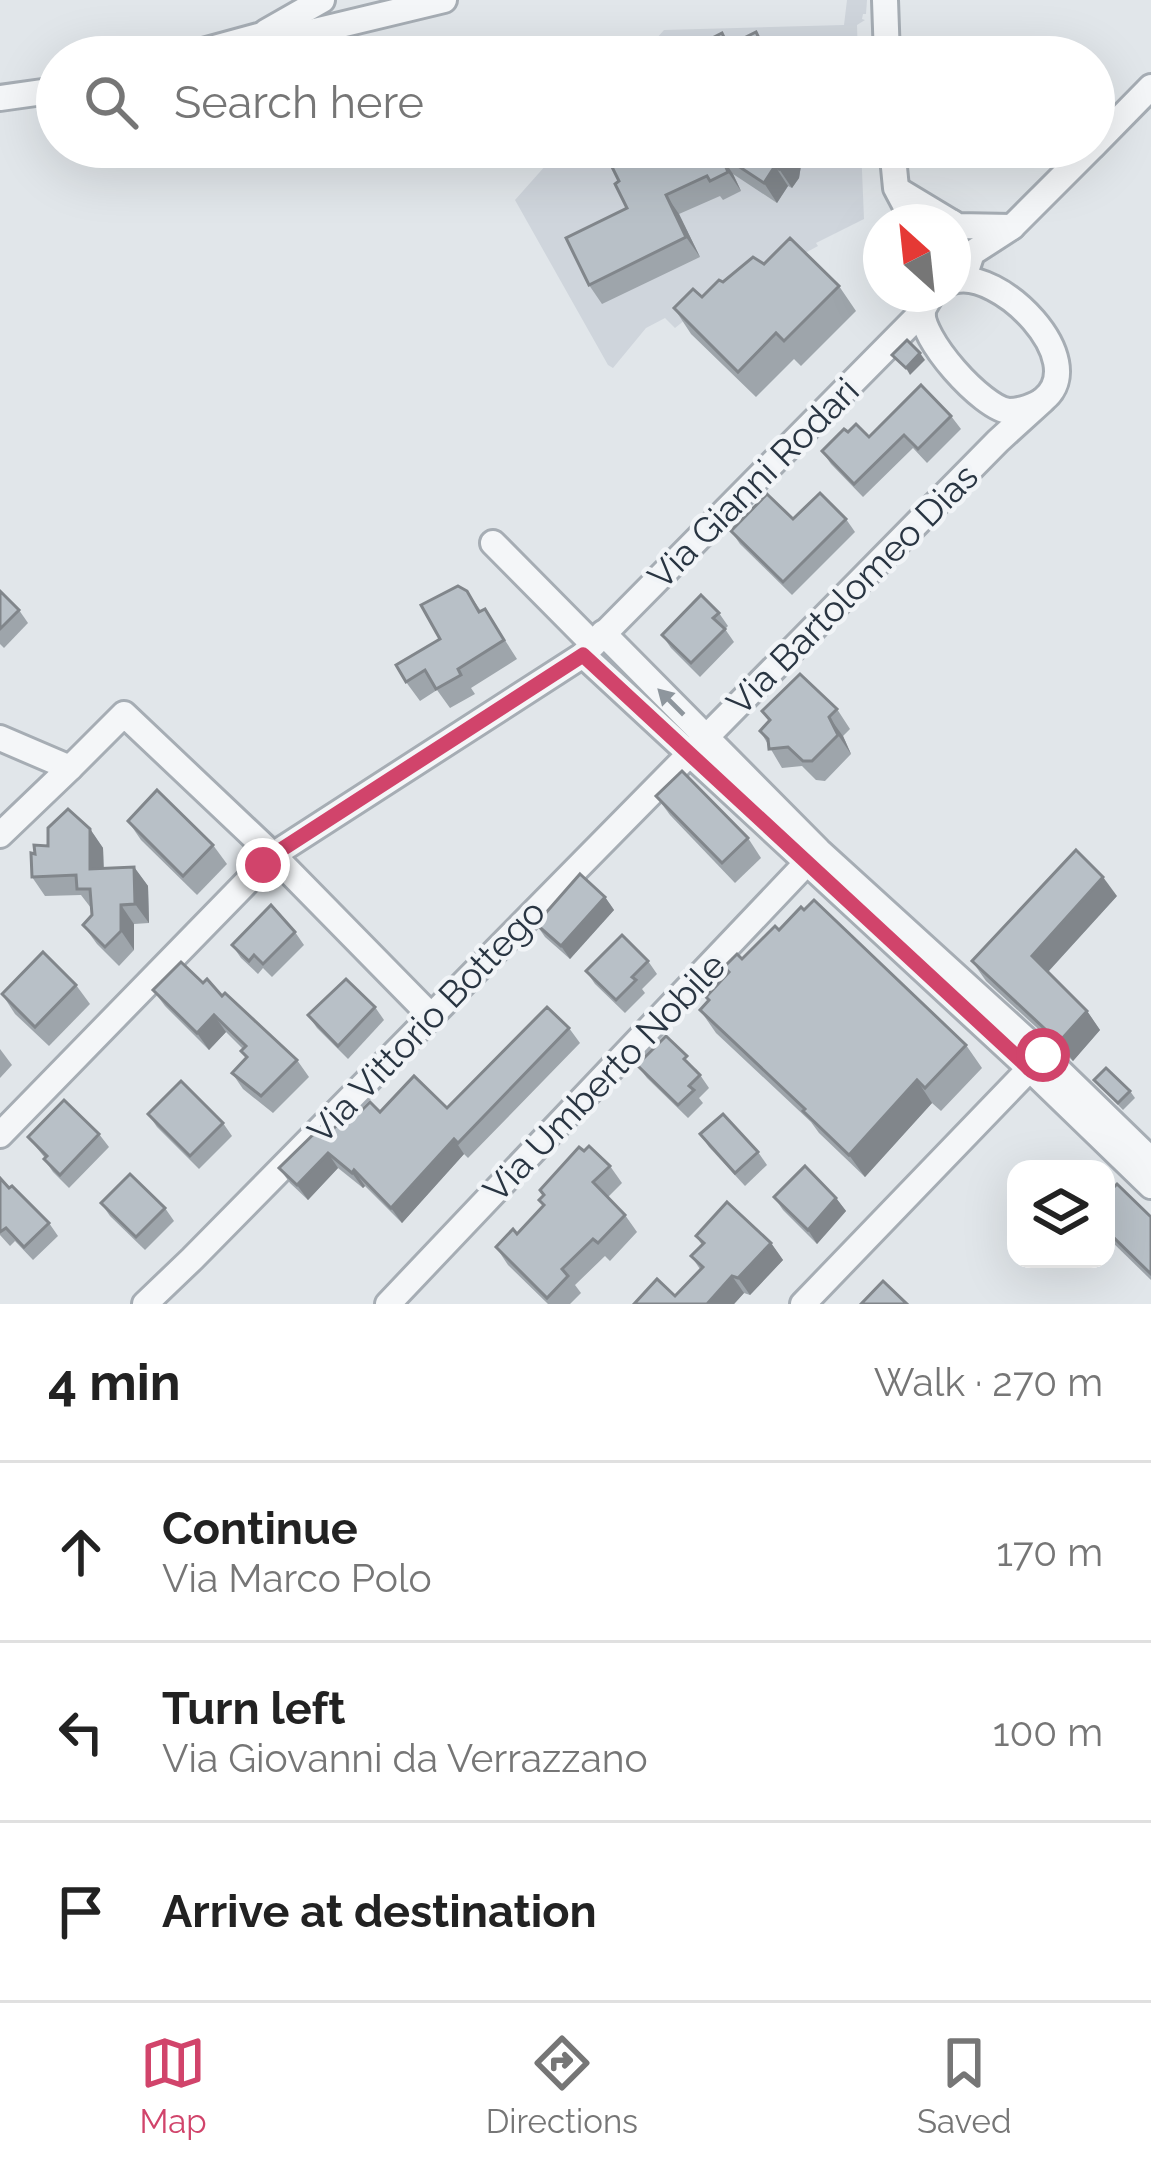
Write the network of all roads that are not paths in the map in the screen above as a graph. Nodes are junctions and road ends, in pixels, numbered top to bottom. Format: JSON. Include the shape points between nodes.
{"nodes":[{"id":1,"x":322,"y":0,"type":"edge"},
{"id":2,"x":412,"y":0,"type":"edge"},
{"id":3,"x":444,"y":0,"type":"edge"},
{"id":4,"x":885,"y":0,"type":"edge"},
{"id":5,"x":377,"y":7,"type":"edge"},
{"id":6,"x":260,"y":36,"type":"edge"},
{"id":7,"x":269,"y":36,"type":"edge"},
{"id":8,"x":886,"y":36,"type":"edge"},
{"id":9,"x":1151,"y":87,"type":"edge"},
{"id":10,"x":36,"y":93,"type":"edge"},
{"id":11,"x":0,"y":98,"type":"edge"},
{"id":12,"x":1115,"y":124,"type":"edge"},
{"id":13,"x":894,"y":168,"type":"edge"},
{"id":14,"x":1071,"y":168,"type":"edge"},
{"id":15,"x":916,"y":204,"type":"edge"},
{"id":16,"x":971,"y":226,"type":"edge"},
{"id":17,"x":1012,"y":227,"type":"junction"},
{"id":18,"x":971,"y":254,"type":"edge"},
{"id":19,"x":971,"y":277,"type":"edge"},
{"id":20,"x":1006,"y":294,"type":"junction"},
{"id":21,"x":915,"y":312,"type":"edge"},
{"id":22,"x":928,"y":312,"type":"edge"},
{"id":23,"x":1042,"y":401,"type":"junction"},
{"id":24,"x":994,"y":406,"type":"junction"},
{"id":25,"x":998,"y":441,"type":"junction"},
{"id":26,"x":493,"y":543,"type":"dead end"},
{"id":27,"x":593,"y":644,"type":"junction"},
{"id":28,"x":0,"y":738,"type":"edge"},
{"id":29,"x":697,"y":745,"type":"junction"},
{"id":30,"x":70,"y":768,"type":"junction"},
{"id":31,"x":0,"y":835,"type":"edge"},
{"id":32,"x":273,"y":855,"type":"junction"},
{"id":33,"x":813,"y":857,"type":"junction"},
{"id":34,"x":430,"y":1016,"type":"junction"},
{"id":35,"x":1036,"y":1062,"type":"junction"},
{"id":36,"x":0,"y":1136,"type":"edge"},
{"id":37,"x":1151,"y":1160,"type":"edge"},
{"id":38,"x":1151,"y":1186,"type":"edge"},
{"id":39,"x":145,"y":1304,"type":"edge"},
{"id":40,"x":388,"y":1304,"type":"edge"},
{"id":41,"x":803,"y":1304,"type":"edge"}],
"edges":[{"from":1,"to":6,"type":"street"},
{"from":2,"to":5,"type":"street"},
{"from":3,"to":5,"type":"street"},
{"from":4,"to":8,"type":"street"},
{"from":5,"to":7,"type":"street","via":[[311,32]]},
{"from":9,"to":12,"type":"street"},
{"from":10,"to":11,"type":"street"},
{"from":13,"to":15,"type":"street","via":[[896,188]]},
{"from":14,"to":17,"type":"street"},
{"from":16,"to":17,"type":"street"},
{"from":17,"to":18,"type":"street"},
{"from":17,"to":20,"type":"street","via":[[995,269]]},
{"from":19,"to":20,"type":"street"},
{"from":20,"to":23,"type":"street","via":[[1053,348],[1058,369]]},
{"from":21,"to":27,"type":"street","name":"Via Gianni Rodari"},
{"from":22,"to":24,"type":"street","via":[[926,332],[936,348]]},
{"from":23,"to":24,"type":"street","via":[[1010,411]]},
{"from":23,"to":25,"type":"street","name":"Via Bartolomeo Dias"},
{"from":24,"to":25,"type":"street","name":"Via Bartolomeo Dias"},
{"from":25,"to":29,"type":"street","name":"Via Bartolomeo Dias"},
{"from":26,"to":27,"type":"street"},
{"from":27,"to":29,"type":"street"},
{"from":27,"to":32,"type":"street","name":"Via Gianni Rodari"},
{"from":28,"to":30,"type":"street"},
{"from":29,"to":33,"type":"street"},
{"from":29,"to":34,"type":"street","name":"Via Vittorio Bottego"},
{"from":30,"to":31,"type":"street"},
{"from":30,"to":32,"type":"street","via":[[124,714]]},
{"from":32,"to":34,"type":"street"},
{"from":32,"to":36,"type":"street","name":"Via Gianni Rodari"},
{"from":33,"to":35,"type":"street"},
{"from":33,"to":40,"type":"street","name":"Via Umberto Nobile"},
{"from":34,"to":39,"type":"street","name":"Via Vittorio Bottego"},
{"from":35,"to":37,"type":"street"},
{"from":35,"to":38,"type":"street"},
{"from":35,"to":41,"type":"street"}]}
